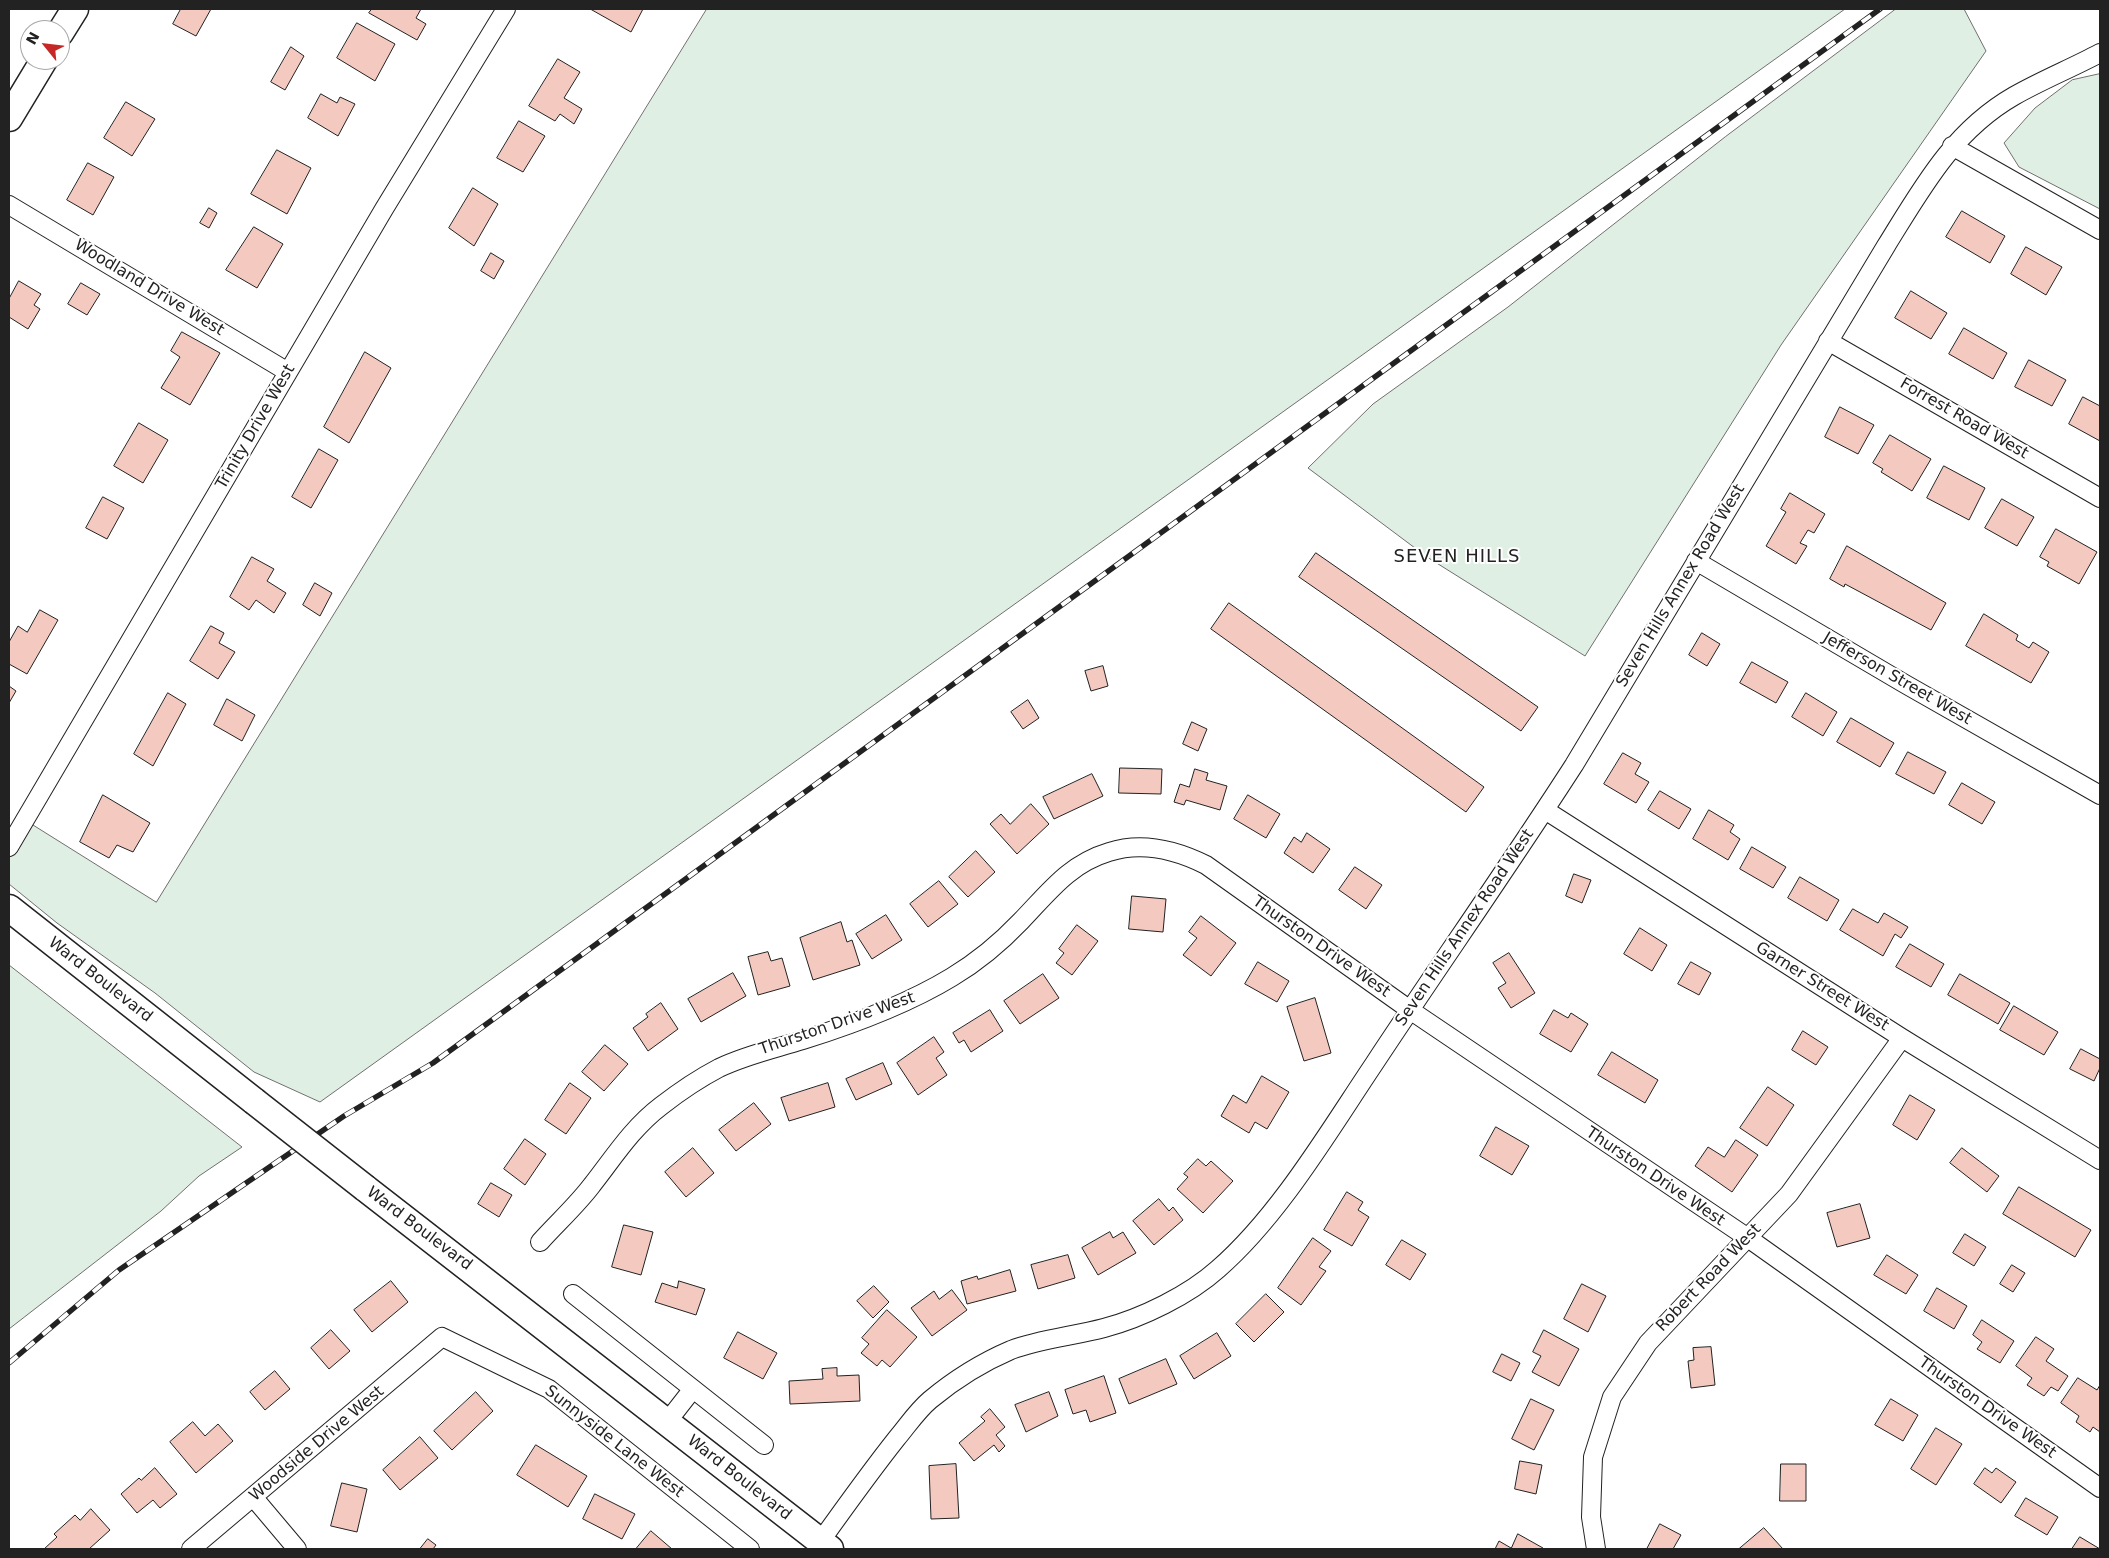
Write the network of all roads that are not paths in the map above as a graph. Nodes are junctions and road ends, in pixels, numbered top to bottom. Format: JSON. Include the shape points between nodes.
{"nodes":[{"id":1,"x":75,"y":9,"type":"edge"},
{"id":2,"x":506,"y":9,"type":"edge"},
{"id":3,"x":68,"y":20,"type":"edge"},
{"id":4,"x":2100,"y":53,"type":"edge"},
{"id":5,"x":38,"y":70,"type":"edge"},
{"id":6,"x":9,"y":118,"type":"edge"},
{"id":7,"x":1952,"y":146,"type":"junction"},
{"id":8,"x":9,"y":205,"type":"edge"},
{"id":9,"x":2100,"y":230,"type":"edge"},
{"id":10,"x":1828,"y":341,"type":"junction"},
{"id":11,"x":288,"y":372,"type":"junction"},
{"id":12,"x":2100,"y":498,"type":"edge"},
{"id":13,"x":1696,"y":561,"type":"junction"},
{"id":14,"x":2100,"y":795,"type":"edge"},
{"id":15,"x":1545,"y":810,"type":"junction"},
{"id":16,"x":9,"y":847,"type":"edge"},
{"id":17,"x":9,"y":908,"type":"edge"},
{"id":18,"x":1410,"y":1010,"type":"junction"},
{"id":19,"x":1902,"y":1038,"type":"junction"},
{"id":20,"x":2100,"y":1160,"type":"edge"},
{"id":21,"x":1748,"y":1238,"type":"junction"},
{"id":22,"x":540,"y":1242,"type":"dead end"},
{"id":23,"x":573,"y":1294,"type":"dead end"},
{"id":24,"x":442,"y":1337,"type":"joint"},
{"id":25,"x":692,"y":1390,"type":"junction"},
{"id":26,"x":667,"y":1422,"type":"junction"},
{"id":27,"x":764,"y":1445,"type":"dead end"},
{"id":28,"x":2100,"y":1488,"type":"edge"},
{"id":29,"x":254,"y":1498,"type":"junction"},
{"id":30,"x":825,"y":1546,"type":"edge"},
{"id":31,"x":191,"y":1549,"type":"edge"},
{"id":32,"x":297,"y":1549,"type":"edge"},
{"id":33,"x":750,"y":1549,"type":"edge"},
{"id":34,"x":1596,"y":1549,"type":"edge"}],
"edges":[{"from":1,"to":3,"type":"main road"},
{"from":2,"to":11,"type":"street","name":"Trinity Drive West"},
{"from":4,"to":7,"type":"street","name":"Seven Hills Annex Road West","via":[[2014,96],[1985,115]]},
{"from":5,"to":6,"type":"main road"},
{"from":7,"to":9,"type":"street"},
{"from":7,"to":10,"type":"street","name":"Seven Hills Annex Road West","via":[[1931,174]]},
{"from":8,"to":11,"type":"street","name":"Woodland Drive West"},
{"from":10,"to":12,"type":"street","name":"Forrest Road West"},
{"from":10,"to":13,"type":"street","name":"Seven Hills Annex Road West"},
{"from":11,"to":16,"type":"street","name":"Trinity Drive West"},
{"from":13,"to":14,"type":"street","name":"Jefferson Street West"},
{"from":13,"to":15,"type":"street","name":"Seven Hills Annex Road West"},
{"from":15,"to":18,"type":"street","name":"Seven Hills Annex Road West"},
{"from":15,"to":19,"type":"street","name":"Garner Street West"},
{"from":17,"to":26,"type":"main road","name":"Ward Boulevard","bridge":true},
{"from":18,"to":21,"type":"street","name":"Thurston Drive West"},
{"from":18,"to":22,"type":"street","name":"Thurston Drive West","via":[[1206,865],[1162,848],[1134,847],[1110,851],[1067,872],[991,949],[922,994],[804,1040],[754,1054],[689,1085],[628,1136],[592,1186]]},
{"from":18,"to":30,"type":"street","name":"Seven Hills Annex Road West","via":[[1310,1159],[1250,1239],[1216,1271],[1176,1298],[1139,1316],[1106,1328],[1014,1349],[958,1380],[930,1400],[881,1458]]},
{"from":19,"to":20,"type":"street","name":"Garner Street West"},
{"from":19,"to":21,"type":"street","name":"Robert Road West","via":[[1789,1194]]},
{"from":21,"to":28,"type":"street","name":"Thurston Drive West"},
{"from":21,"to":34,"type":"street","name":"Robert Road West","via":[[1648,1343],[1612,1397],[1593,1457],[1591,1517]]},
{"from":23,"to":25,"type":"street"},
{"from":24,"to":29,"type":"street","name":"Woodside Drive West"},
{"from":24,"to":33,"type":"street","name":"Sunnyside Lane West","via":[[549,1389]]},
{"from":25,"to":26,"type":"street"},
{"from":25,"to":27,"type":"street"},
{"from":26,"to":30,"type":"main road","name":"Ward Boulevard"},
{"from":29,"to":31,"type":"street","name":"Woodside Drive West"},
{"from":29,"to":32,"type":"street"}]}
